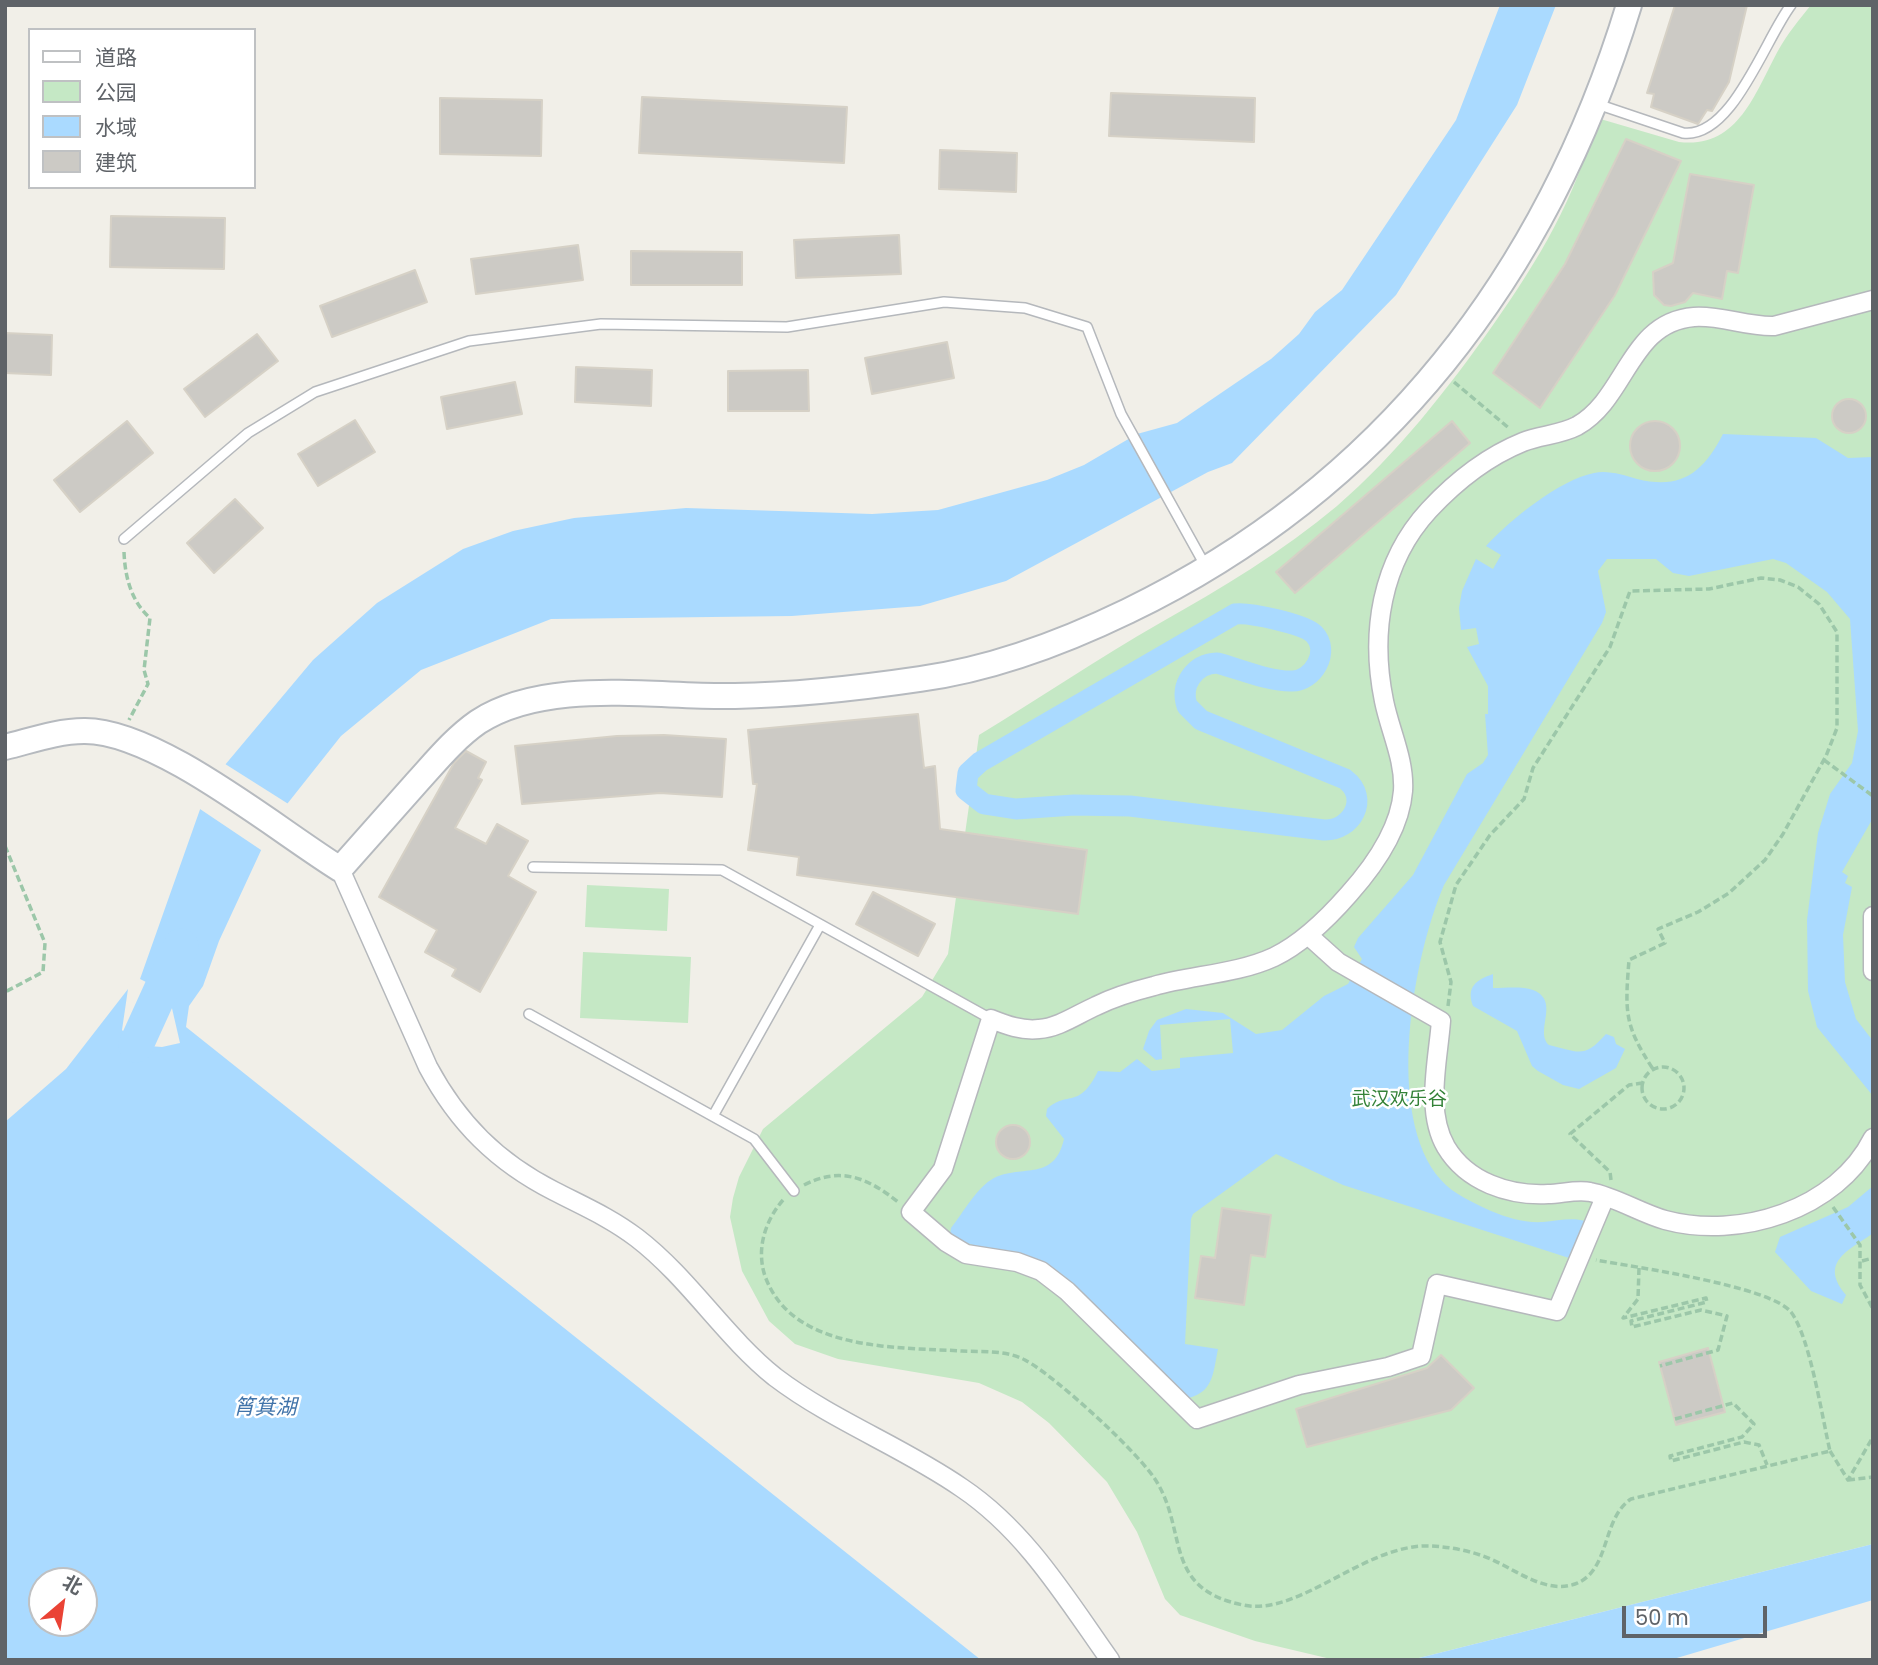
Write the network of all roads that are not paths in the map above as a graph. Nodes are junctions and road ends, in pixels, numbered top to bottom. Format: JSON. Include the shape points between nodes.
{"nodes":[{"id":1,"x":1629,"y":5,"type":"edge"},
{"id":2,"x":1791,"y":5,"type":"edge"},
{"id":3,"x":1597,"y":104,"type":"junction"},
{"id":4,"x":1873,"y":300,"type":"edge"},
{"id":5,"x":124,"y":539,"type":"road end"},
{"id":6,"x":1207,"y":569,"type":"junction"},
{"id":7,"x":5,"y":747,"type":"edge"},
{"id":8,"x":533,"y":867,"type":"dead end"},
{"id":9,"x":340,"y":869,"type":"junction"},
{"id":10,"x":1873,"y":916,"type":"edge"},
{"id":11,"x":820,"y":925,"type":"junction"},
{"id":12,"x":1308,"y":935,"type":"junction"},
{"id":13,"x":1873,"y":971,"type":"edge"},
{"id":14,"x":529,"y":1014,"type":"dead end"},
{"id":15,"x":991,"y":1019,"type":"junction"},
{"id":16,"x":713,"y":1115,"type":"junction"},
{"id":17,"x":1873,"y":1138,"type":"edge"},
{"id":18,"x":794,"y":1191,"type":"road end"},
{"id":19,"x":1605,"y":1197,"type":"junction"},
{"id":20,"x":1110,"y":1660,"type":"edge"}],
"edges":[{"from":1,"to":3,"type":"street"},
{"from":2,"to":3,"type":"lane","via":[[1737,101],[1707,129],[1683,133]]},
{"from":3,"to":6,"type":"street","via":[[1522,252],[1440,370],[1315,493]]},
{"from":4,"to":12,"type":"street","via":[[1774,326],[1707,317],[1669,323],[1642,343],[1599,410],[1570,429],[1525,441],[1480,464],[1430,509],[1411,533],[1380,604],[1379,672],[1401,766],[1401,805],[1364,877]]},
{"from":5,"to":6,"type":"lane","via":[[248,433],[315,392],[468,341],[601,324],[787,327],[944,302],[1025,308],[1087,327],[1121,414]]},
{"from":6,"to":9,"type":"street","via":[[1060,642],[922,679],[770,695],[564,695],[517,704],[481,720],[452,743]]},
{"from":7,"to":9,"type":"street","via":[[85,731],[145,746]]},
{"from":8,"to":11,"type":"lane","via":[[722,870]]},
{"from":9,"to":20,"type":"street","via":[[428,1067],[444,1097],[476,1138],[521,1173],[638,1239],[666,1262],[756,1360],[785,1383],[933,1469],[986,1506],[1028,1546]]},
{"from":10,"to":13,"type":"street"},
{"from":11,"to":15,"type":"lane"},
{"from":11,"to":16,"type":"lane"},
{"from":12,"to":15,"type":"street","via":[[1259,963],[1140,989],[1049,1028],[1023,1028]]},
{"from":12,"to":19,"type":"street","via":[[1327,954],[1435,1018],[1436,1121],[1458,1163],[1490,1185],[1510,1192],[1588,1191]]},
{"from":14,"to":16,"type":"lane"},
{"from":15,"to":19,"type":"street","via":[[943,1170],[911,1212],[966,1254],[1041,1271],[1197,1419],[1299,1385],[1421,1356],[1437,1284],[1557,1311]]},
{"from":16,"to":18,"type":"lane","via":[[754,1139]]},
{"from":17,"to":19,"type":"street","via":[[1856,1166],[1825,1193],[1789,1211],[1738,1224],[1712,1227],[1666,1220]]}]}
